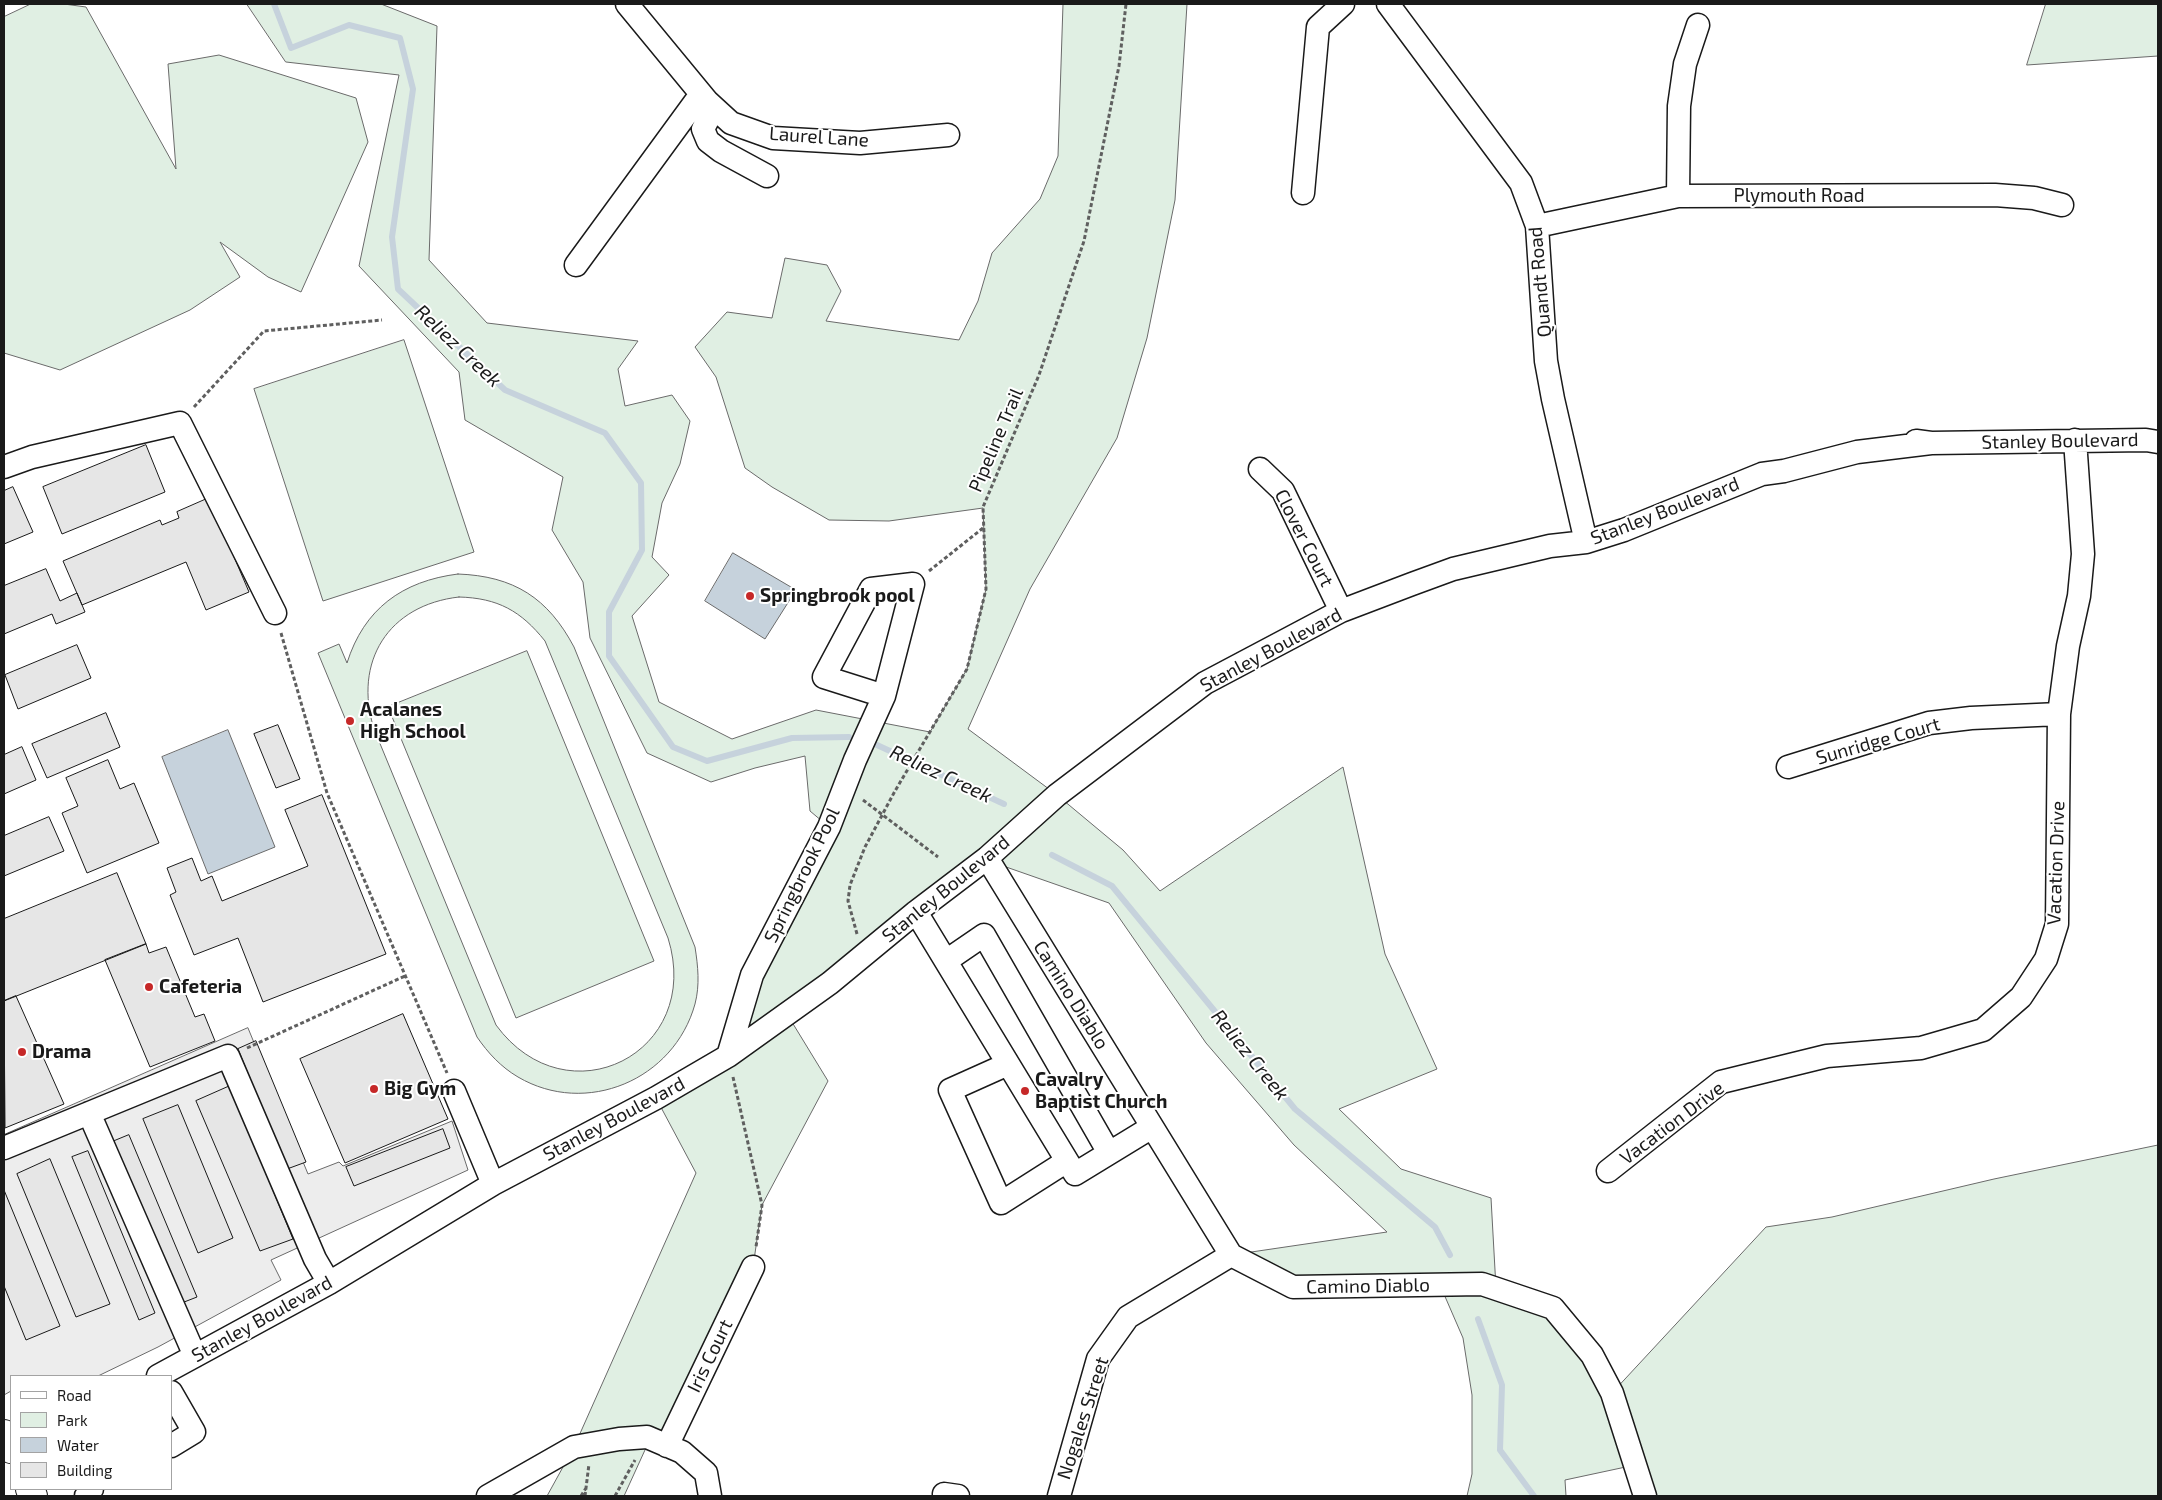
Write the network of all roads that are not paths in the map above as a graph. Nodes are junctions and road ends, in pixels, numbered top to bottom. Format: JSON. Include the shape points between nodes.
{"nodes":[{"id":1,"x":626,"y":4,"type":"edge"},
{"id":2,"x":1342,"y":4,"type":"edge"},
{"id":3,"x":1388,"y":4,"type":"edge"},
{"id":4,"x":1698,"y":26,"type":"dead end"},
{"id":5,"x":708,"y":101,"type":"junction"},
{"id":6,"x":948,"y":135,"type":"dead end"},
{"id":7,"x":767,"y":176,"type":"dead end"},
{"id":8,"x":1303,"y":193,"type":"dead end"},
{"id":9,"x":1678,"y":196,"type":"junction"},
{"id":10,"x":2062,"y":205,"type":"dead end"},
{"id":11,"x":1537,"y":226,"type":"junction"},
{"id":12,"x":576,"y":265,"type":"dead end"},
{"id":13,"x":2075,"y":440,"type":"junction"},
{"id":14,"x":2158,"y":442,"type":"edge"},
{"id":15,"x":4,"y":468,"type":"edge"},
{"id":16,"x":1260,"y":469,"type":"dead end"},
{"id":17,"x":1586,"y":542,"type":"junction"},
{"id":18,"x":1341,"y":611,"type":"junction"},
{"id":19,"x":275,"y":613,"type":"road end"},
{"id":20,"x":884,"y":696,"type":"junction"},
{"id":21,"x":2059,"y":714,"type":"junction"},
{"id":22,"x":1788,"y":767,"type":"dead end"},
{"id":23,"x":987,"y":858,"type":"junction"},
{"id":24,"x":916,"y":912,"type":"junction"},
{"id":25,"x":946,"y":962,"type":"junction"},
{"id":26,"x":728,"y":1056,"type":"junction"},
{"id":27,"x":1008,"y":1064,"type":"junction"},
{"id":28,"x":454,"y":1091,"type":"road end"},
{"id":29,"x":89,"y":1113,"type":"junction"},
{"id":30,"x":1152,"y":1127,"type":"junction"},
{"id":31,"x":4,"y":1148,"type":"edge"},
{"id":32,"x":1109,"y":1153,"type":"junction"},
{"id":33,"x":1066,"y":1161,"type":"junction"},
{"id":34,"x":1608,"y":1170,"type":"dead end"},
{"id":35,"x":493,"y":1184,"type":"junction"},
{"id":36,"x":1231,"y":1255,"type":"junction"},
{"id":37,"x":753,"y":1267,"type":"road end"},
{"id":38,"x":329,"y":1283,"type":"junction"},
{"id":39,"x":195,"y":1356,"type":"junction"},
{"id":40,"x":170,"y":1375,"type":"edge"},
{"id":41,"x":172,"y":1395,"type":"edge"},
{"id":42,"x":4,"y":1434,"type":"edge"},
{"id":43,"x":657,"y":1441,"type":"junction"},
{"id":44,"x":172,"y":1445,"type":"edge"},
{"id":45,"x":10,"y":1447,"type":"edge"},
{"id":46,"x":488,"y":1496,"type":"edge"},
{"id":47,"x":710,"y":1496,"type":"edge"},
{"id":48,"x":1059,"y":1496,"type":"edge"},
{"id":49,"x":1645,"y":1496,"type":"edge"}],
"edges":[{"from":1,"to":5,"type":"street","name":"Laurel Lane"},
{"from":2,"to":8,"type":"street","via":[[1318,27]]},
{"from":3,"to":11,"type":"street","name":"Quandt Road","via":[[1521,183]]},
{"from":4,"to":9,"type":"street","via":[[1685,64],[1679,106]]},
{"from":5,"to":6,"type":"street","name":"Laurel Lane","via":[[731,123],[773,138],[860,143]]},
{"from":5,"to":7,"type":"street","via":[[703,129],[708,141]]},
{"from":5,"to":12,"type":"street"},
{"from":9,"to":10,"type":"street","name":"Plymouth Road","via":[[1995,196],[2034,198]]},
{"from":9,"to":11,"type":"street","name":"Plymouth Road"},
{"from":11,"to":17,"type":"street","name":"Quandt Road","via":[[1546,361]]},
{"from":13,"to":14,"type":"street","name":"Stanley Boulevard"},
{"from":13,"to":17,"type":"street","name":"Stanley Boulevard","via":[[1931,443],[1897,438],[1852,441],[1780,461],[1762,474],[1624,530]]},
{"from":13,"to":21,"type":"street","name":"Vacation Drive","via":[[2083,554],[2080,596],[2068,646]]},
{"from":15,"to":19,"type":"street","via":[[32,457],[180,423]]},
{"from":16,"to":18,"type":"street","name":"Clover Court","via":[[1283,491]]},
{"from":17,"to":18,"type":"street","name":"Stanley Boulevard","via":[[1550,546],[1454,569]]},
{"from":18,"to":23,"type":"street","name":"Stanley Boulevard","via":[[1205,683],[1057,795]]},
{"from":20,"to":20,"type":"street","name":"Springbrook Pool","via":[[824,677],[871,589],[913,584]]},
{"from":20,"to":26,"type":"street","name":"Springbrook Pool","via":[[829,827],[752,975]]},
{"from":21,"to":22,"type":"street","name":"Sunridge Court","via":[[1929,723]]},
{"from":21,"to":34,"type":"street","name":"Vacation Drive","via":[[2058,924],[2046,959],[2021,997],[1983,1030],[1921,1048],[1827,1056],[1721,1082]]},
{"from":23,"to":24,"type":"street","name":"Stanley Boulevard"},
{"from":23,"to":30,"type":"street","name":"Camino Diablo"},
{"from":24,"to":25,"type":"street"},
{"from":24,"to":26,"type":"street","name":"Stanley Boulevard","via":[[830,983]]},
{"from":25,"to":27,"type":"street"},
{"from":25,"to":32,"type":"street","via":[[984,935]]},
{"from":26,"to":35,"type":"street","name":"Stanley Boulevard"},
{"from":27,"to":33,"type":"street"},
{"from":27,"to":33,"type":"street","via":[[950,1090],[1001,1203]]},
{"from":28,"to":35,"type":"street"},
{"from":29,"to":31,"type":"street"},
{"from":29,"to":38,"type":"street","via":[[228,1056],[315,1259]]},
{"from":29,"to":39,"type":"street"},
{"from":30,"to":32,"type":"street"},
{"from":30,"to":36,"type":"street","name":"Camino Diablo"},
{"from":32,"to":33,"type":"street","via":[[1075,1174]]},
{"from":35,"to":38,"type":"street","name":"Stanley Boulevard"},
{"from":36,"to":48,"type":"street","name":"Nogales Street","via":[[1128,1317],[1098,1359]]},
{"from":36,"to":49,"type":"street","name":"Camino Diablo","via":[[1293,1287],[1482,1284],[1553,1308],[1592,1356],[1612,1393]]},
{"from":37,"to":43,"type":"street","name":"Iris Court"},
{"from":38,"to":39,"type":"street","name":"Stanley Boulevard"},
{"from":39,"to":40,"type":"street","name":"Stanley Boulevard"},
{"from":41,"to":44,"type":"street","via":[[194,1432]]},
{"from":42,"to":45,"type":"main road"},
{"from":43,"to":46,"type":"street","via":[[618,1439],[574,1447]]},
{"from":43,"to":47,"type":"street","via":[[682,1452],[706,1473]]}]}
